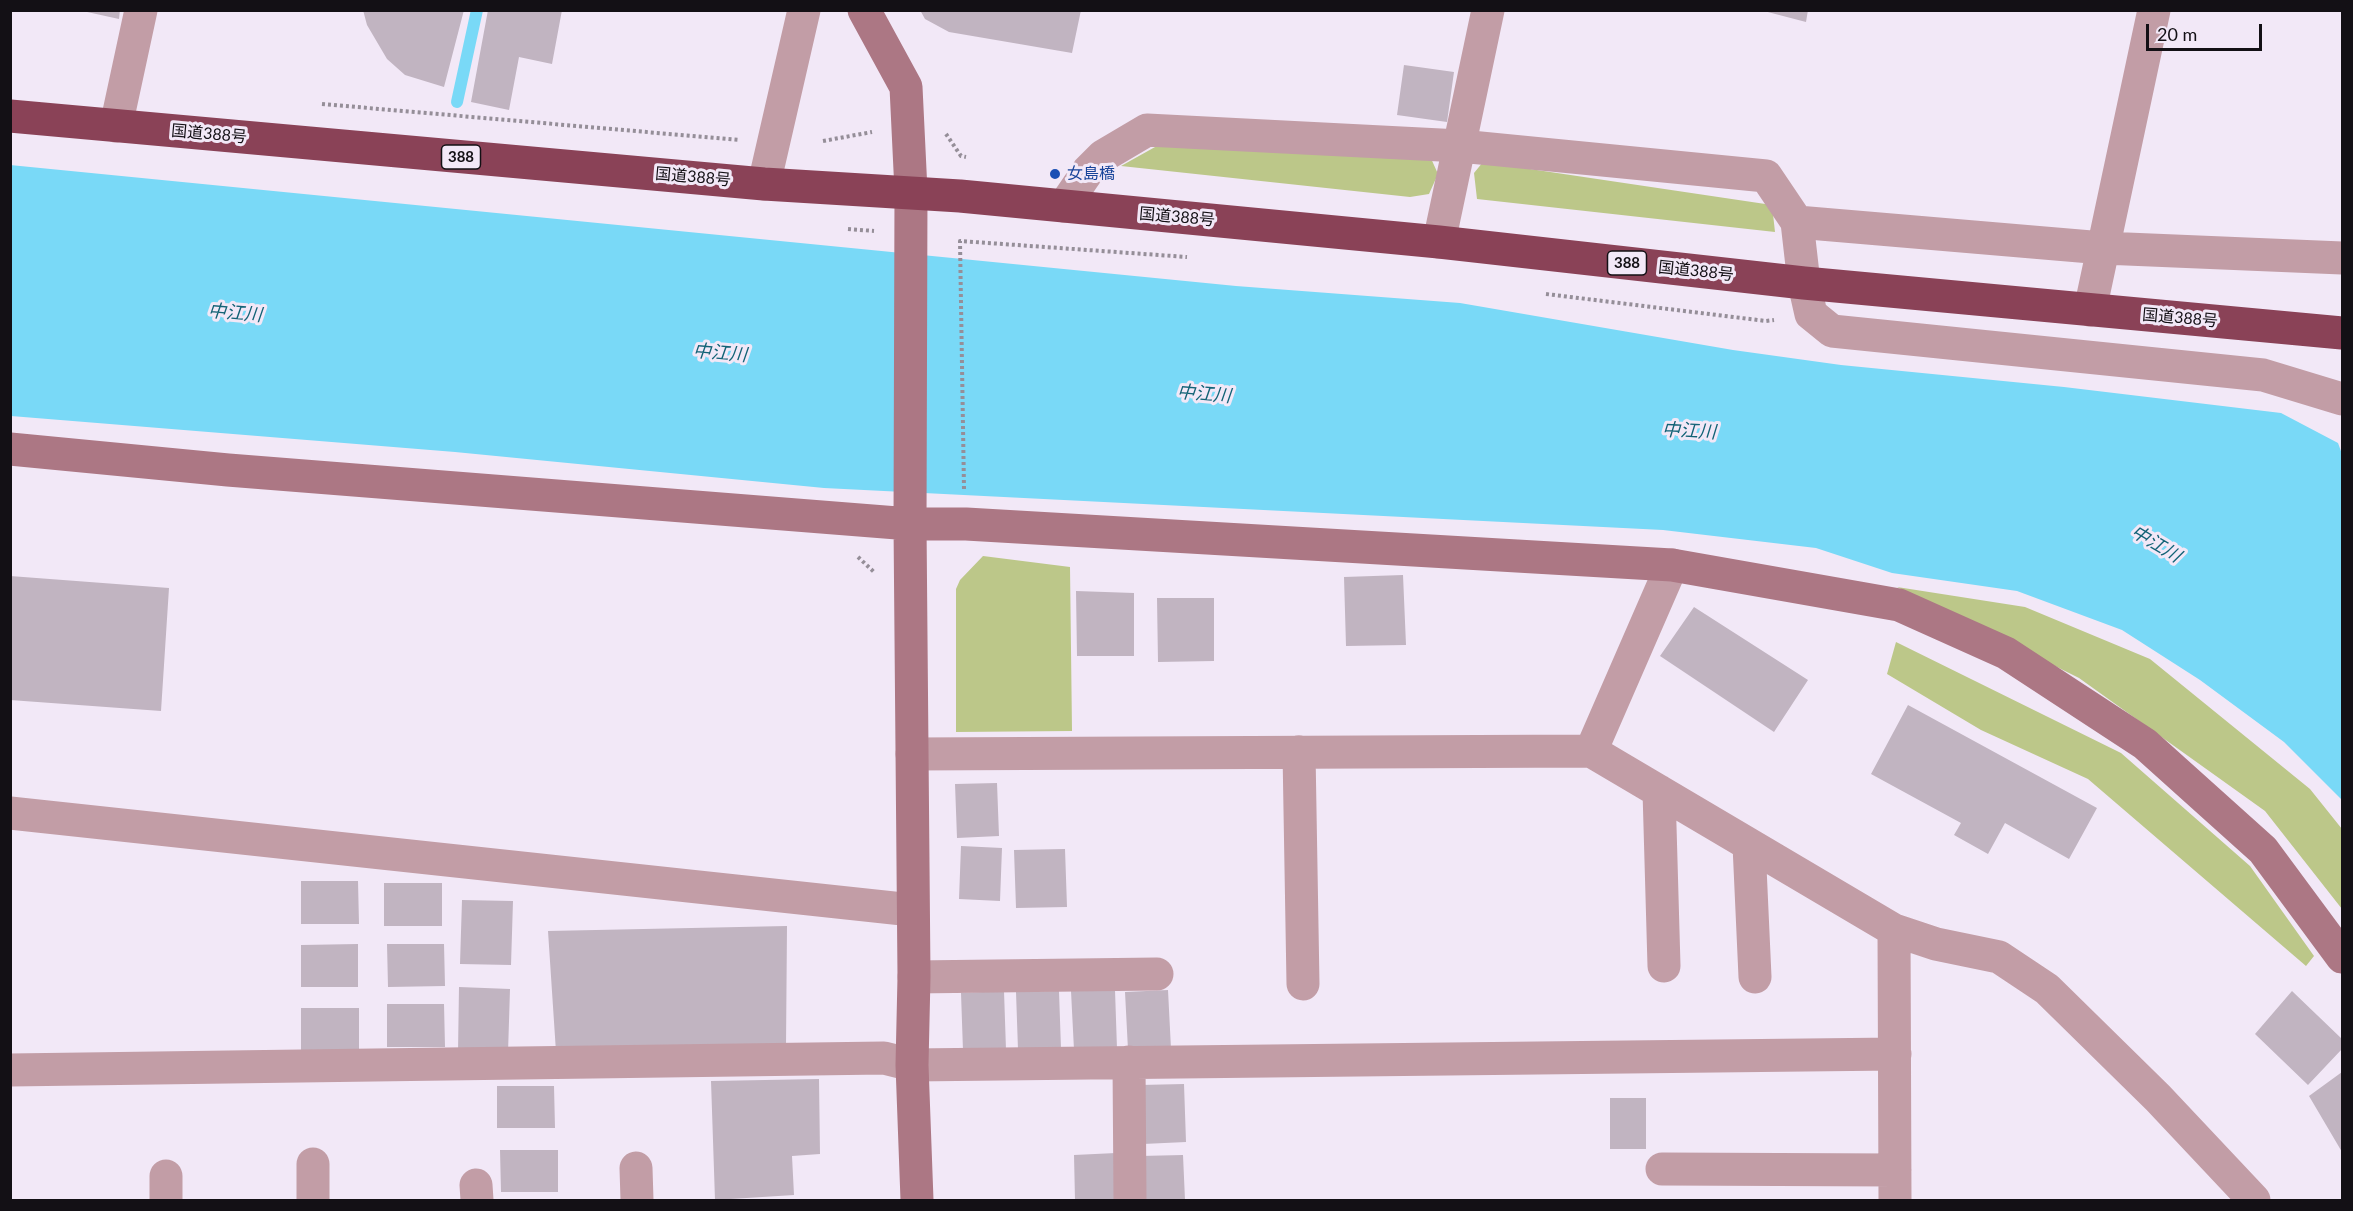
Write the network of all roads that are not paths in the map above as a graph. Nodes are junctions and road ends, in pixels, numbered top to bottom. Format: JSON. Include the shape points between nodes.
{"nodes":[{"id":1,"x":141,"y":10,"type":"edge"},
{"id":2,"x":804,"y":10,"type":"edge"},
{"id":3,"x":864,"y":10,"type":"edge"},
{"id":4,"x":1488,"y":10,"type":"edge"},
{"id":5,"x":2154,"y":10,"type":"edge"},
{"id":6,"x":10,"y":116,"type":"edge"},
{"id":7,"x":116,"y":126,"type":"junction"},
{"id":8,"x":1460,"y":146,"type":"junction"},
{"id":9,"x":764,"y":184,"type":"junction"},
{"id":10,"x":911,"y":191,"type":"junction"},
{"id":11,"x":1064,"y":206,"type":"junction"},
{"id":12,"x":1797,"y":222,"type":"junction"},
{"id":13,"x":1440,"y":242,"type":"junction"},
{"id":14,"x":2103,"y":248,"type":"junction"},
{"id":15,"x":2343,"y":258,"type":"edge"},
{"id":16,"x":1803,"y":283,"type":"junction"},
{"id":17,"x":2090,"y":310,"type":"junction"},
{"id":18,"x":2343,"y":333,"type":"edge"},
{"id":19,"x":2343,"y":399,"type":"edge"},
{"id":20,"x":10,"y":449,"type":"edge"},
{"id":21,"x":911,"y":511,"type":"junction"},
{"id":22,"x":1672,"y":565,"type":"junction"},
{"id":23,"x":1591,"y":751,"type":"junction"},
{"id":24,"x":1299,"y":752,"type":"junction"},
{"id":25,"x":912,"y":754,"type":"junction"},
{"id":26,"x":1659,"y":791,"type":"junction"},
{"id":27,"x":10,"y":813,"type":"edge"},
{"id":28,"x":1749,"y":845,"type":"junction"},
{"id":29,"x":912,"y":910,"type":"junction"},
{"id":30,"x":1894,"y":930,"type":"junction"},
{"id":31,"x":2343,"y":957,"type":"edge"},
{"id":32,"x":1664,"y":966,"type":"dead end"},
{"id":33,"x":1157,"y":974,"type":"dead end"},
{"id":34,"x":914,"y":977,"type":"junction"},
{"id":35,"x":1755,"y":977,"type":"dead end"},
{"id":36,"x":1303,"y":984,"type":"dead end"},
{"id":37,"x":1895,"y":1054,"type":"junction"},
{"id":38,"x":1129,"y":1062,"type":"junction"},
{"id":39,"x":912,"y":1065,"type":"junction"},
{"id":40,"x":10,"y":1070,"type":"edge"},
{"id":41,"x":313,"y":1164,"type":"dead end"},
{"id":42,"x":636,"y":1168,"type":"dead end"},
{"id":43,"x":1662,"y":1168,"type":"dead end"},
{"id":44,"x":1895,"y":1185,"type":"edge"},
{"id":45,"x":313,"y":1200,"type":"edge"},
{"id":46,"x":637,"y":1200,"type":"edge"},
{"id":47,"x":916,"y":1200,"type":"edge"},
{"id":48,"x":1130,"y":1200,"type":"edge"},
{"id":49,"x":2254,"y":1200,"type":"edge"}],
"edges":[{"from":1,"to":7,"type":"street"},
{"from":2,"to":9,"type":"street"},
{"from":3,"to":10,"type":"street","via":[[906,87]]},
{"from":4,"to":8,"type":"street"},
{"from":5,"to":14,"type":"street"},
{"from":6,"to":7,"type":"highway","name":"国道388号","number":"388"},
{"from":7,"to":9,"type":"highway","name":"国道388号","number":"388"},
{"from":8,"to":11,"type":"street","via":[[1147,130],[1103,156]]},
{"from":8,"to":12,"type":"street","via":[[1766,176]]},
{"from":8,"to":13,"type":"street"},
{"from":9,"to":10,"type":"highway","name":"国道388号","number":"388"},
{"from":10,"to":11,"type":"highway","name":"国道388号","number":"388"},
{"from":10,"to":21,"type":"street"},
{"from":11,"to":13,"type":"highway","name":"国道388号","number":"388"},
{"from":12,"to":14,"type":"street"},
{"from":12,"to":16,"type":"street"},
{"from":13,"to":16,"type":"highway","name":"国道388号","number":"388"},
{"from":14,"to":15,"type":"street"},
{"from":14,"to":17,"type":"street"},
{"from":16,"to":17,"type":"highway","name":"国道388号","number":"388"},
{"from":16,"to":19,"type":"street","via":[[1811,314],[1832,331],[2263,375]]},
{"from":17,"to":18,"type":"highway","name":"国道388号","number":"388"},
{"from":20,"to":21,"type":"street","via":[[228,470]]},
{"from":21,"to":22,"type":"street","via":[[966,524]]},
{"from":21,"to":25,"type":"street"},
{"from":22,"to":23,"type":"street"},
{"from":22,"to":31,"type":"street","via":[[1899,605],[2006,653],[2145,744],[2255,842]]},
{"from":23,"to":24,"type":"street"},
{"from":23,"to":26,"type":"street"},
{"from":24,"to":25,"type":"street"},
{"from":24,"to":36,"type":"street"},
{"from":25,"to":29,"type":"street"},
{"from":26,"to":28,"type":"street"},
{"from":26,"to":32,"type":"street"},
{"from":27,"to":29,"type":"street"},
{"from":28,"to":30,"type":"street"},
{"from":28,"to":35,"type":"street"},
{"from":29,"to":34,"type":"street"},
{"from":30,"to":37,"type":"street"},
{"from":30,"to":49,"type":"street","via":[[1936,944],[1999,957],[2048,989]]},
{"from":33,"to":34,"type":"street"},
{"from":34,"to":39,"type":"street"},
{"from":37,"to":38,"type":"street"},
{"from":37,"to":44,"type":"street"},
{"from":38,"to":39,"type":"street"},
{"from":38,"to":48,"type":"street"},
{"from":39,"to":40,"type":"street","via":[[884,1058]]},
{"from":39,"to":47,"type":"street"},
{"from":41,"to":45,"type":"street"},
{"from":42,"to":46,"type":"street"},
{"from":43,"to":44,"type":"street"}]}
